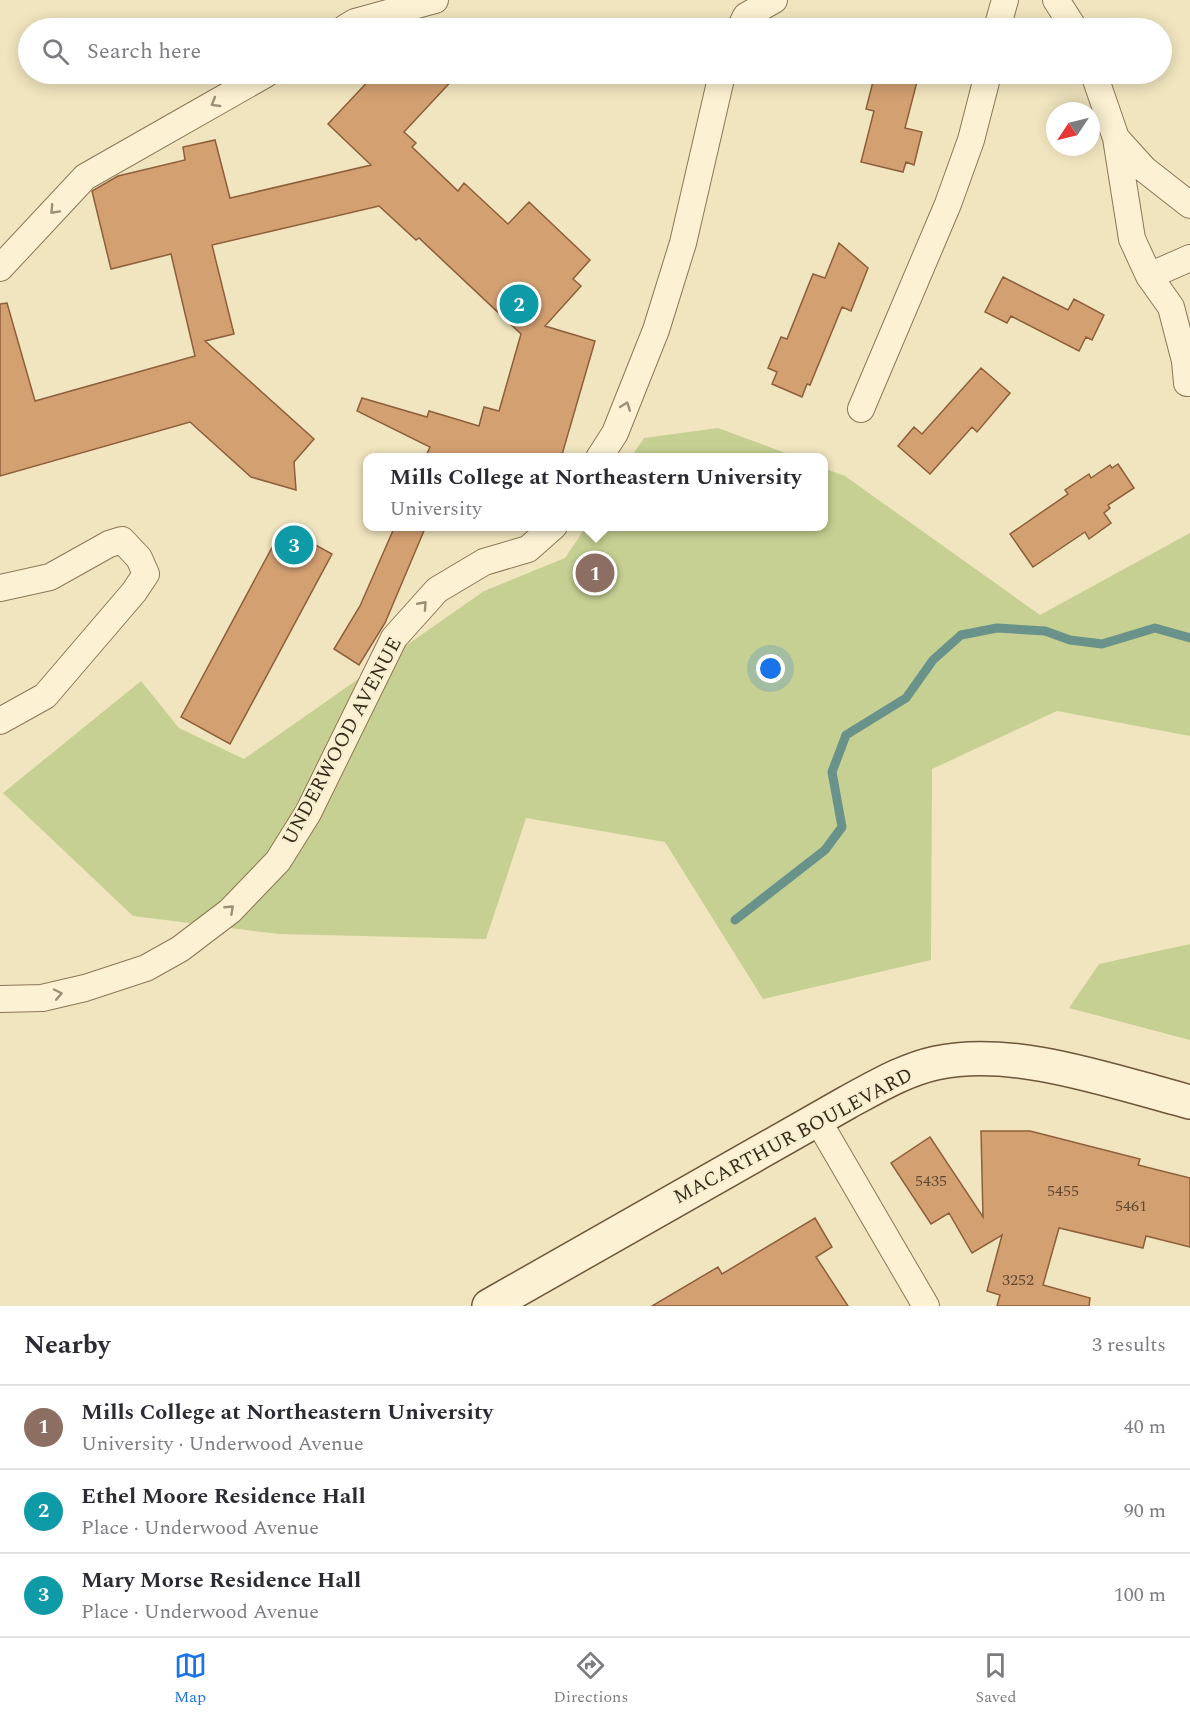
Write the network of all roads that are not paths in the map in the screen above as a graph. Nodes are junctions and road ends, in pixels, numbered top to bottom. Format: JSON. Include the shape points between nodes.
{"nodes":[{"id":1,"x":435,"y":0,"type":"edge"},
{"id":2,"x":774,"y":0,"type":"edge"},
{"id":3,"x":1005,"y":0,"type":"edge"},
{"id":4,"x":1056,"y":0,"type":"edge"},
{"id":5,"x":370,"y":18,"type":"edge"},
{"id":6,"x":745,"y":18,"type":"edge"},
{"id":7,"x":1000,"y":18,"type":"edge"},
{"id":8,"x":1068,"y":18,"type":"edge"},
{"id":9,"x":248,"y":84,"type":"edge"},
{"id":10,"x":720,"y":84,"type":"edge"},
{"id":11,"x":985,"y":84,"type":"edge"},
{"id":12,"x":1097,"y":84,"type":"edge"},
{"id":13,"x":1116,"y":138,"type":"junction"},
{"id":14,"x":1190,"y":205,"type":"edge"},
{"id":15,"x":1190,"y":258,"type":"edge"},
{"id":16,"x":0,"y":268,"type":"edge"},
{"id":17,"x":1149,"y":276,"type":"junction"},
{"id":18,"x":1186,"y":383,"type":"dead end"},
{"id":19,"x":861,"y":409,"type":"dead end"},
{"id":20,"x":602,"y":453,"type":"edge"},
{"id":21,"x":548,"y":531,"type":"edge"},
{"id":22,"x":0,"y":588,"type":"edge"},
{"id":23,"x":0,"y":721,"type":"edge"},
{"id":24,"x":0,"y":999,"type":"edge"},
{"id":25,"x":1190,"y":1102,"type":"edge"},
{"id":26,"x":817,"y":1119,"type":"junction"},
{"id":27,"x":489,"y":1306,"type":"edge"},
{"id":28,"x":926,"y":1306,"type":"edge"}],
"edges":[{"from":1,"to":5,"type":"street"},
{"from":2,"to":6,"type":"street"},
{"from":3,"to":7,"type":"street"},
{"from":4,"to":8,"type":"street"},
{"from":9,"to":16,"type":"street","one_way":true,"via":[[85,177]]},
{"from":20,"to":10,"type":"street","one_way":true,"via":[[615,433],[656,330],[683,243]]},
{"from":11,"to":19,"type":"street","via":[[948,204]]},
{"from":12,"to":13,"type":"street"},
{"from":13,"to":14,"type":"street","via":[[1144,169]]},
{"from":13,"to":17,"type":"street","via":[[1132,239]]},
{"from":15,"to":17,"type":"street"},
{"from":17,"to":18,"type":"street","via":[[1171,308],[1185,361]]},
{"from":24,"to":21,"type":"street","name":"UNDERWOOD AVENUE","one_way":true,"via":[[42,998],[146,968],[180,949],[230,911],[278,861],[308,813],[394,638],[436,590],[484,562],[528,549]]},
{"from":22,"to":23,"type":"street","via":[[50,577],[122,540],[139,558],[146,574],[45,696]]},
{"from":25,"to":26,"type":"main road","name":"MACARTHUR BOULEVARD","via":[[1042,1065],[968,1058],[934,1063],[899,1075]]},
{"from":26,"to":27,"type":"main road","name":"MACARTHUR BOULEVARD"},
{"from":26,"to":28,"type":"street"}]}
